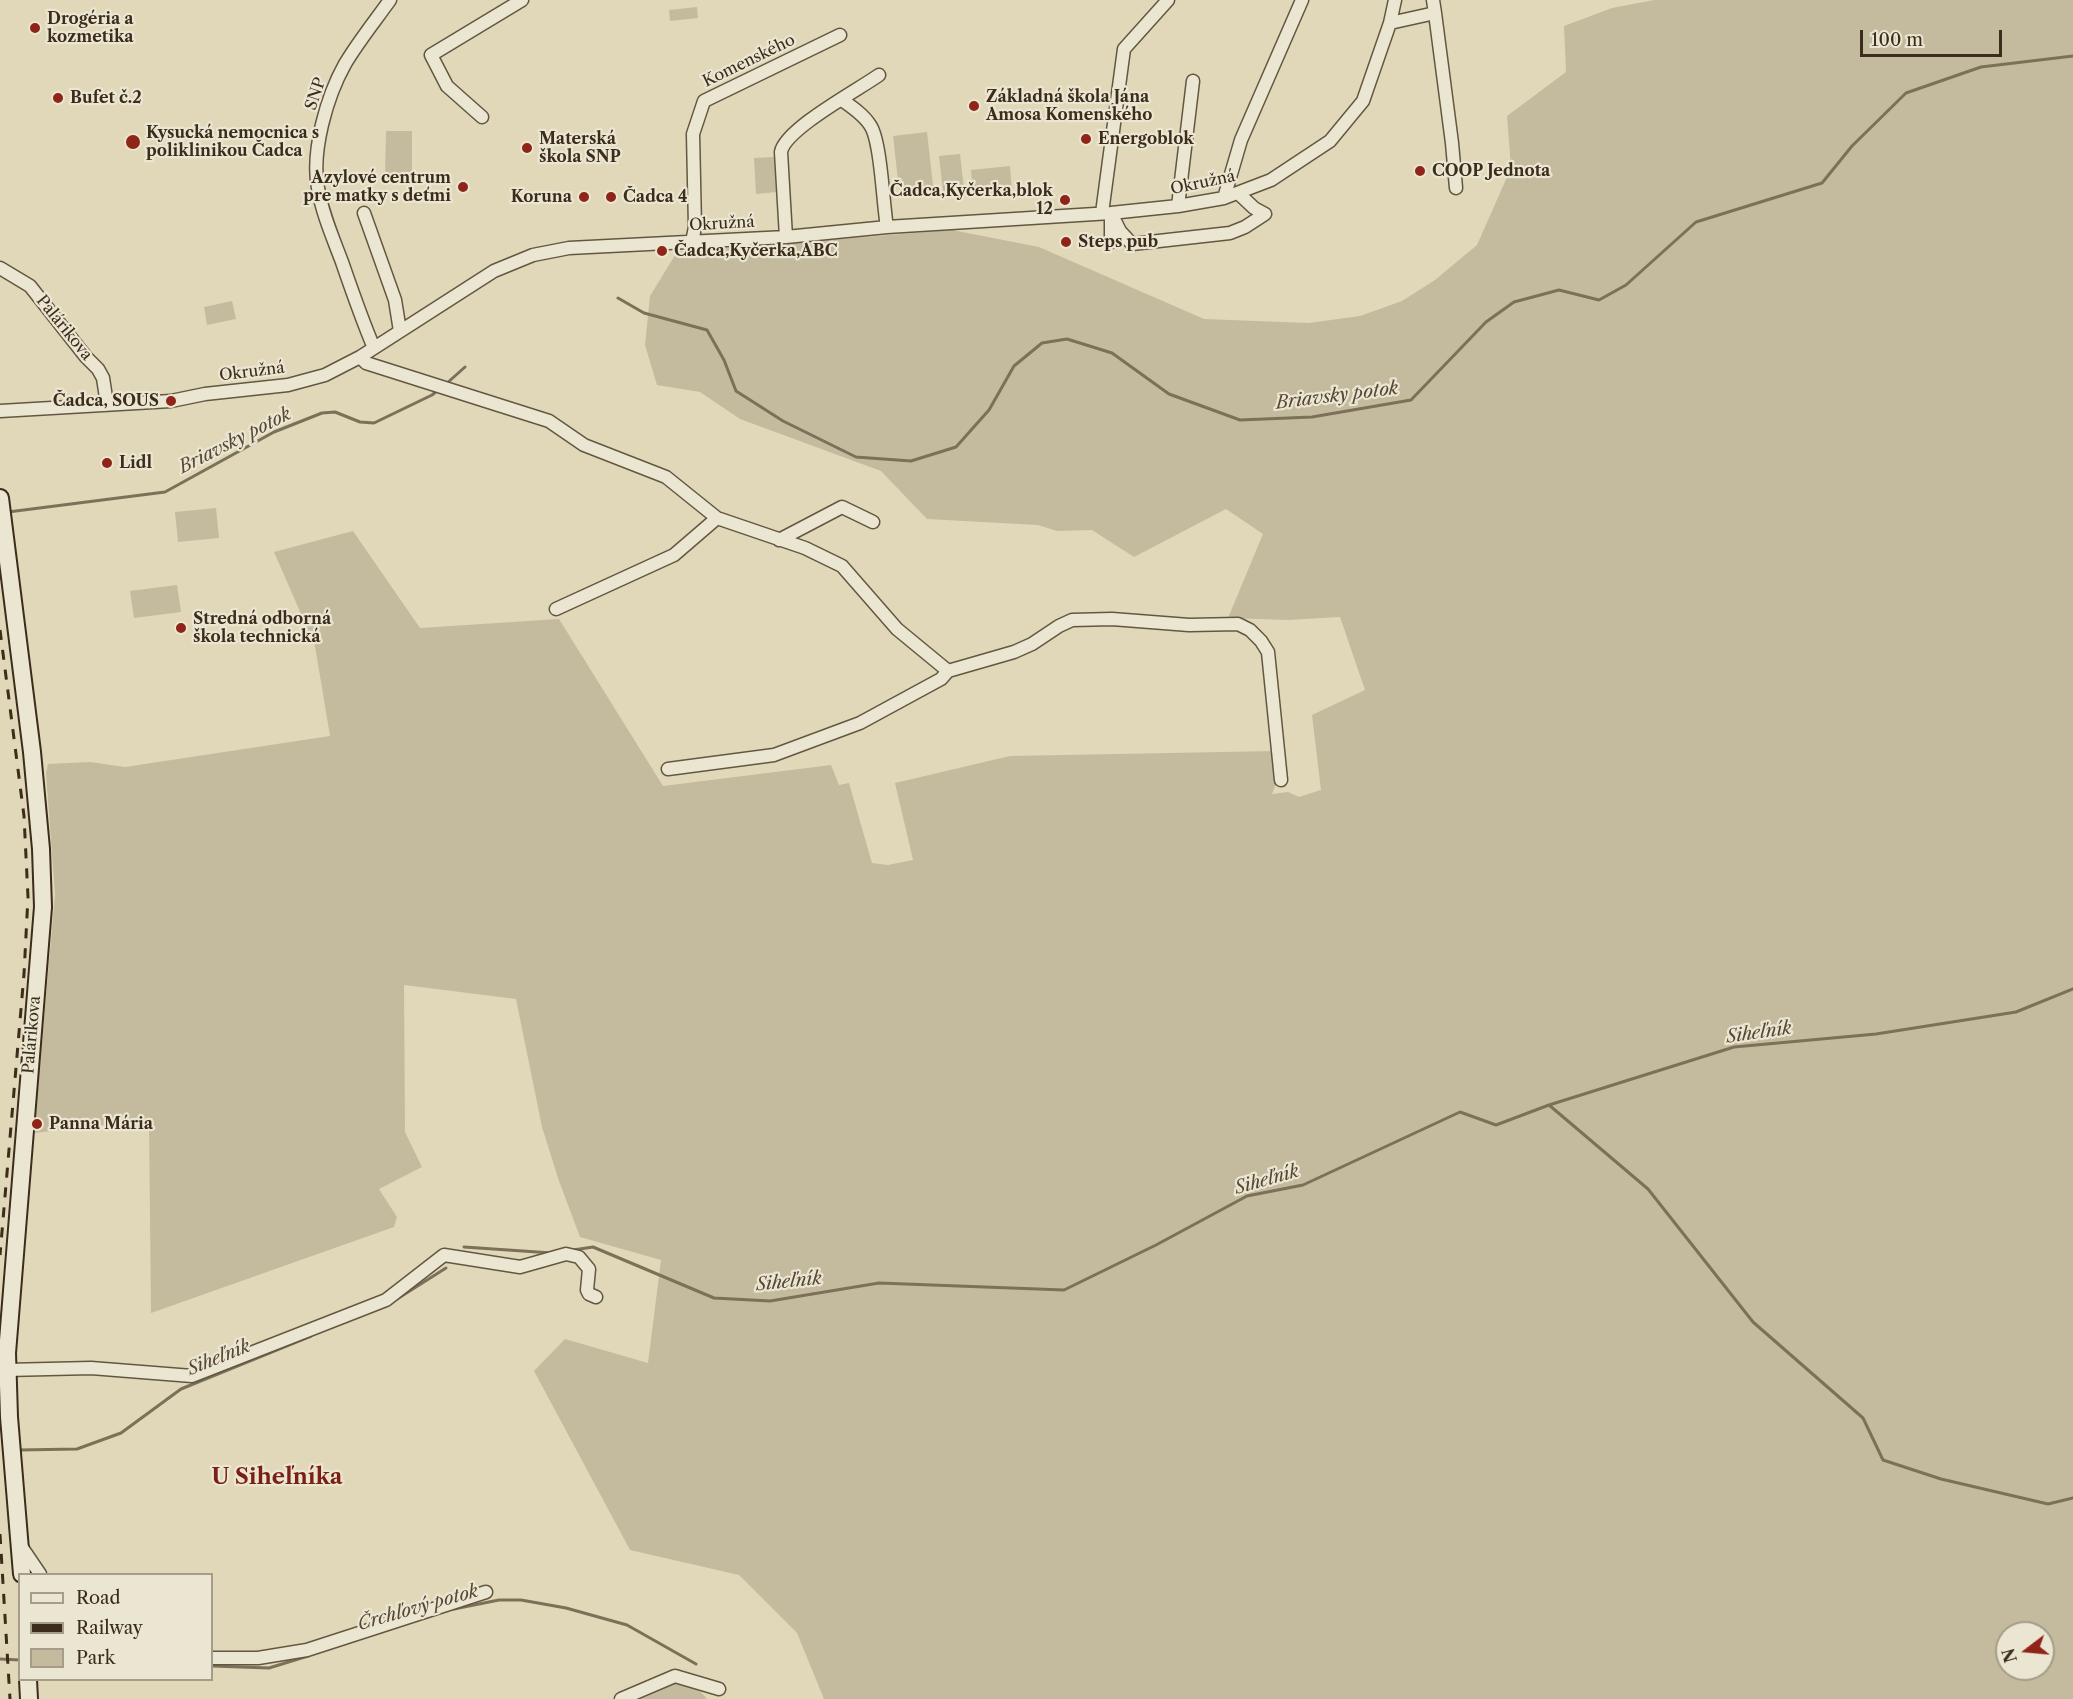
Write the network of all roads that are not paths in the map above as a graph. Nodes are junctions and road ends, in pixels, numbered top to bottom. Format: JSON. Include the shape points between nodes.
{"nodes":[{"id":1,"x":390,"y":0,"type":"edge"},
{"id":2,"x":522,"y":0,"type":"edge"},
{"id":3,"x":1168,"y":0,"type":"edge"},
{"id":4,"x":1302,"y":0,"type":"edge"},
{"id":5,"x":1395,"y":0,"type":"edge"},
{"id":6,"x":1434,"y":6,"type":"edge"},
{"id":7,"x":1390,"y":23,"type":"junction"},
{"id":8,"x":840,"y":35,"type":"dead end"},
{"id":9,"x":879,"y":75,"type":"dead end"},
{"id":10,"x":1193,"y":81,"type":"dead end"},
{"id":11,"x":842,"y":100,"type":"junction"},
{"id":12,"x":482,"y":117,"type":"dead end"},
{"id":13,"x":1456,"y":188,"type":"dead end"},
{"id":14,"x":1238,"y":193,"type":"junction"},
{"id":15,"x":1224,"y":198,"type":"junction"},
{"id":16,"x":1178,"y":206,"type":"junction"},
{"id":17,"x":364,"y":213,"type":"dead end"},
{"id":18,"x":1106,"y":213,"type":"junction"},
{"id":19,"x":887,"y":227,"type":"junction"},
{"id":20,"x":786,"y":237,"type":"junction"},
{"id":21,"x":692,"y":242,"type":"junction"},
{"id":22,"x":1111,"y":242,"type":"dead end"},
{"id":23,"x":0,"y":268,"type":"edge"},
{"id":24,"x":400,"y":331,"type":"junction"},
{"id":25,"x":374,"y":348,"type":"junction"},
{"id":26,"x":360,"y":357,"type":"junction"},
{"id":27,"x":107,"y":404,"type":"junction"},
{"id":28,"x":0,"y":411,"type":"edge"},
{"id":29,"x":1,"y":506,"type":"edge"},
{"id":30,"x":717,"y":518,"type":"junction"},
{"id":31,"x":873,"y":522,"type":"dead end"},
{"id":32,"x":779,"y":540,"type":"junction"},
{"id":33,"x":556,"y":609,"type":"dead end"},
{"id":34,"x":948,"y":671,"type":"junction"},
{"id":35,"x":668,"y":769,"type":"dead end"},
{"id":36,"x":1281,"y":780,"type":"dead end"},
{"id":37,"x":596,"y":1297,"type":"dead end"},
{"id":38,"x":6,"y":1370,"type":"junction"},
{"id":39,"x":20,"y":1545,"type":"junction"},
{"id":40,"x":22,"y":1573,"type":"edge"},
{"id":41,"x":39,"y":1573,"type":"edge"},
{"id":42,"x":486,"y":1592,"type":"dead end"},
{"id":43,"x":213,"y":1658,"type":"edge"},
{"id":44,"x":28,"y":1681,"type":"edge"},
{"id":45,"x":719,"y":1689,"type":"dead end"},
{"id":46,"x":29,"y":1699,"type":"edge"},
{"id":47,"x":621,"y":1699,"type":"edge"}],
"edges":[{"from":1,"to":25,"type":"street","name":"SNP","via":[[345,63],[333,90],[324,118],[317,167],[317,187],[327,221]]},
{"from":2,"to":12,"type":"street","via":[[431,55],[447,86]]},
{"from":3,"to":18,"type":"street","via":[[1124,49]]},
{"from":4,"to":15,"type":"street","via":[[1241,140]]},
{"from":5,"to":7,"type":"street","name":"Okružná"},
{"from":6,"to":7,"type":"street"},
{"from":6,"to":13,"type":"street"},
{"from":7,"to":14,"type":"street","name":"Okružná","via":[[1363,101],[1330,141],[1272,180]]},
{"from":8,"to":21,"type":"street","name":"Komenského","via":[[704,101],[693,134]]},
{"from":9,"to":11,"type":"street"},
{"from":10,"to":16,"type":"street"},
{"from":11,"to":19,"type":"street","via":[[872,127]]},
{"from":11,"to":20,"type":"street","via":[[803,125],[782,147]]},
{"from":14,"to":15,"type":"street","name":"Okružná"},
{"from":14,"to":18,"type":"street","via":[[1265,214],[1230,233],[1132,244]]},
{"from":15,"to":16,"type":"street","name":"Okružná"},
{"from":16,"to":18,"type":"street","name":"Okružná"},
{"from":17,"to":24,"type":"street","via":[[395,300]]},
{"from":18,"to":19,"type":"street","name":"Okružná"},
{"from":18,"to":22,"type":"street"},
{"from":19,"to":20,"type":"street","name":"Okružná"},
{"from":20,"to":21,"type":"street","name":"Okružná"},
{"from":21,"to":24,"type":"street","name":"Okružná","via":[[569,248],[533,255],[494,271]]},
{"from":23,"to":27,"type":"street","name":"Palárikova","via":[[30,286],[98,369],[104,378]]},
{"from":24,"to":25,"type":"street","name":"Okružná"},
{"from":25,"to":26,"type":"street","name":"Okružná"},
{"from":26,"to":27,"type":"street","name":"Okružná","via":[[325,375],[288,385],[171,401]]},
{"from":26,"to":30,"type":"street","via":[[366,363],[419,381],[549,421],[584,446],[666,477]]},
{"from":27,"to":28,"type":"street","name":"Okružná"},
{"from":29,"to":38,"type":"main road","name":"Palárikova","via":[[32,752],[43,907]]},
{"from":30,"to":32,"type":"street"},
{"from":30,"to":33,"type":"street","via":[[674,555]]},
{"from":31,"to":32,"type":"street","via":[[842,507]]},
{"from":32,"to":34,"type":"street","via":[[842,566],[897,629]]},
{"from":34,"to":35,"type":"street","via":[[860,723],[796,748],[774,755]]},
{"from":34,"to":36,"type":"street","via":[[1014,652],[1072,620],[1238,624],[1250,630],[1268,652]]},
{"from":37,"to":38,"type":"street","via":[[587,1290],[589,1269],[573,1256],[560,1255],[520,1267],[444,1255],[386,1300],[192,1376],[91,1368]]},
{"from":38,"to":39,"type":"main road","name":"Palárikova"},
{"from":39,"to":40,"type":"main road","name":"Palárikova"},
{"from":39,"to":41,"type":"street"},
{"from":42,"to":43,"type":"street","via":[[307,1650],[258,1658]]},
{"from":44,"to":46,"type":"main road"},
{"from":45,"to":47,"type":"street","via":[[675,1676]]}]}
